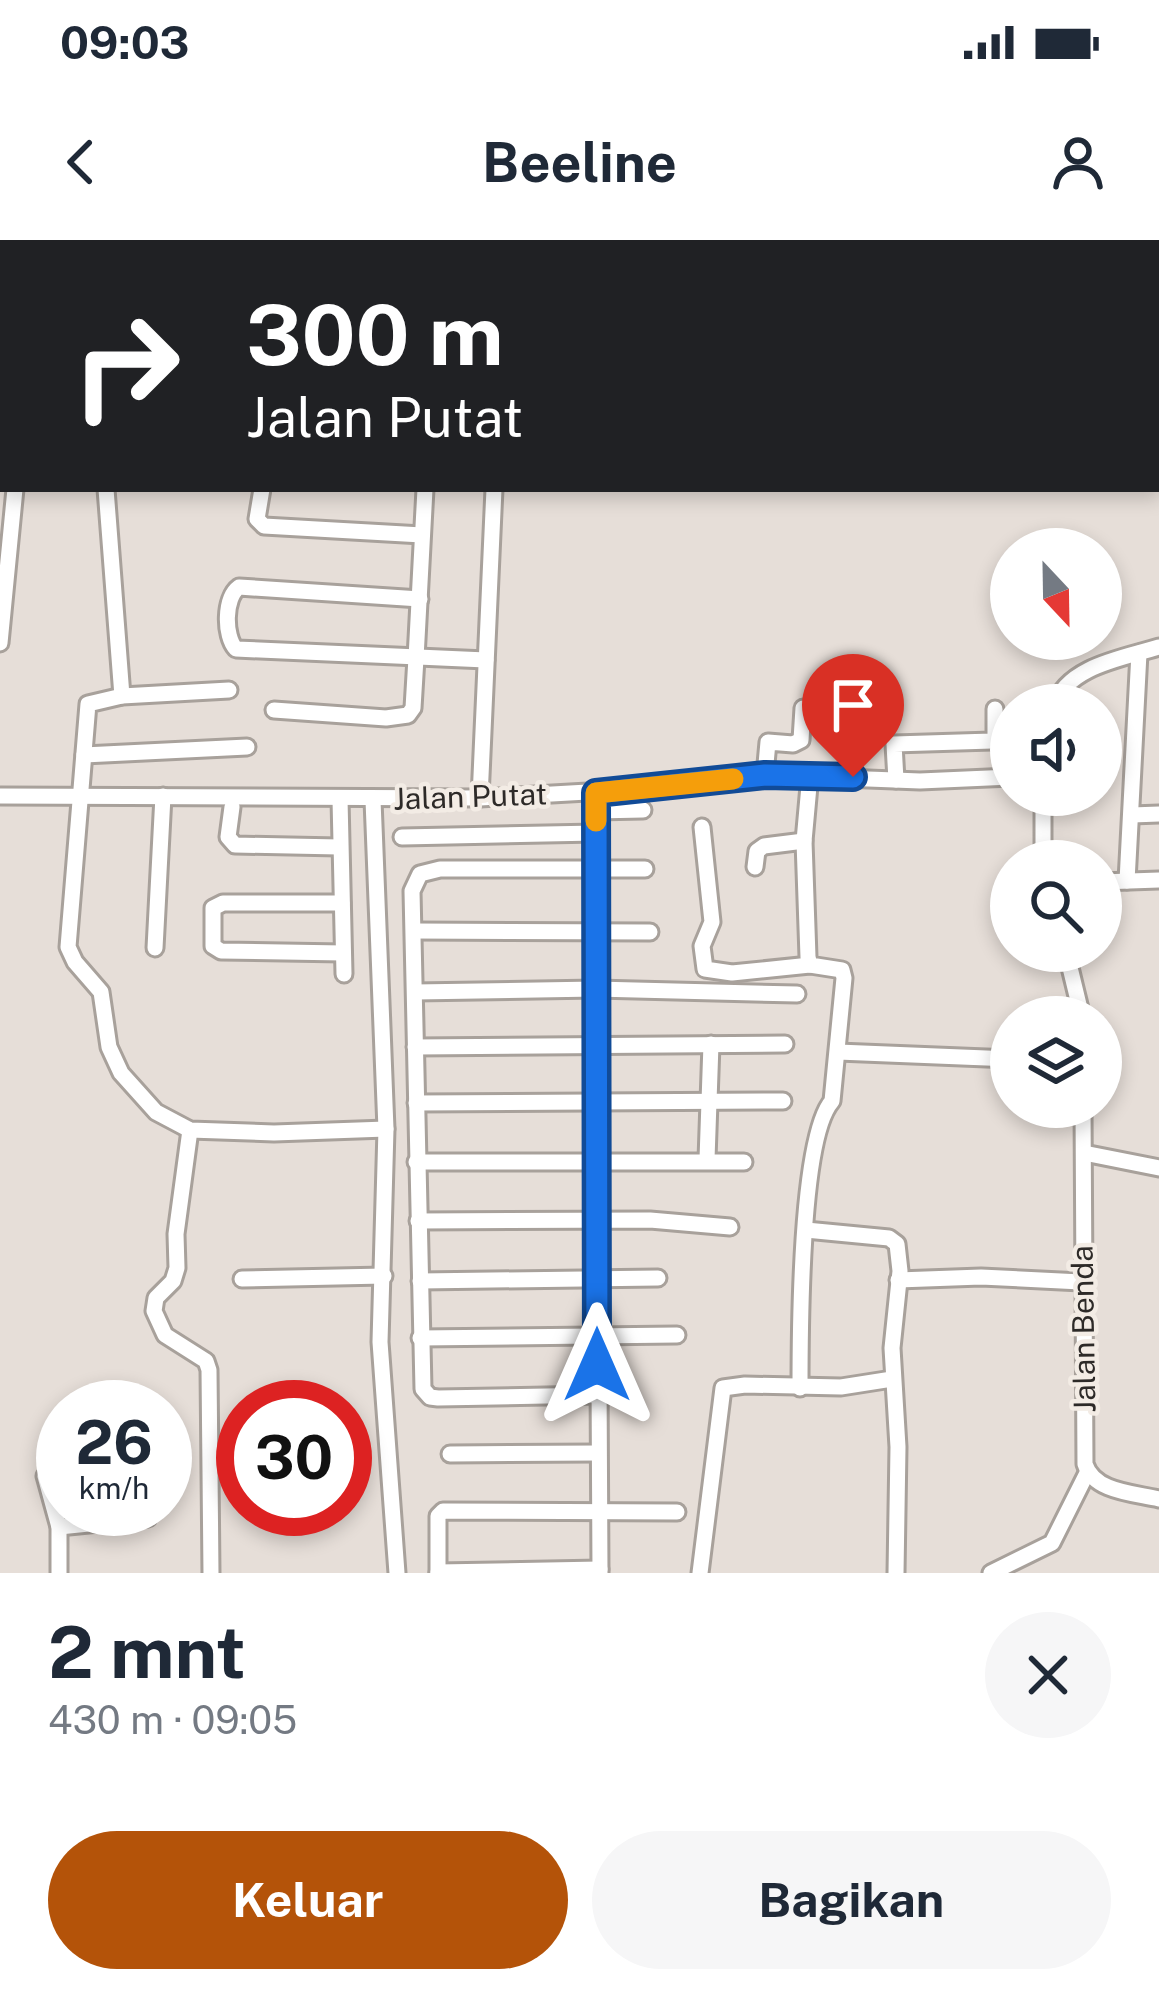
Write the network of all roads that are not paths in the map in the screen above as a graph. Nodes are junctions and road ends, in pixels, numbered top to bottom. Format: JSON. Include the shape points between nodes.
{"nodes":[{"id":1,"x":15,"y":492,"type":"edge"},
{"id":2,"x":106,"y":492,"type":"edge"},
{"id":3,"x":261,"y":492,"type":"edge"},
{"id":4,"x":425,"y":492,"type":"edge"},
{"id":5,"x":494,"y":492,"type":"edge"},
{"id":6,"x":422,"y":536,"type":"junction"},
{"id":7,"x":3,"y":568,"type":"edge"},
{"id":8,"x":420,"y":599,"type":"junction"},
{"id":9,"x":0,"y":643,"type":"edge"},
{"id":10,"x":1159,"y":647,"type":"edge"},
{"id":11,"x":1139,"y":653,"type":"junction"},
{"id":12,"x":416,"y":658,"type":"junction"},
{"id":13,"x":486,"y":660,"type":"junction"},
{"id":14,"x":1067,"y":684,"type":"edge"},
{"id":15,"x":229,"y":690,"type":"dead end"},
{"id":16,"x":122,"y":696,"type":"junction"},
{"id":17,"x":802,"y":708,"type":"dead end"},
{"id":18,"x":274,"y":710,"type":"dead end"},
{"id":19,"x":990,"y":741,"type":"edge"},
{"id":20,"x":247,"y":747,"type":"dead end"},
{"id":21,"x":84,"y":755,"type":"junction"},
{"id":22,"x":765,"y":775,"type":"junction"},
{"id":23,"x":810,"y":775,"type":"junction"},
{"id":24,"x":990,"y":778,"type":"edge"},
{"id":25,"x":896,"y":780,"type":"junction"},
{"id":26,"x":596,"y":793,"type":"junction"},
{"id":27,"x":80,"y":794,"type":"junction"},
{"id":28,"x":0,"y":796,"type":"edge"},
{"id":29,"x":163,"y":796,"type":"junction"},
{"id":30,"x":480,"y":798,"type":"junction"},
{"id":31,"x":340,"y":800,"type":"junction"},
{"id":32,"x":374,"y":800,"type":"junction"},
{"id":33,"x":232,"y":807,"type":"dead end"},
{"id":34,"x":643,"y":810,"type":"dead end"},
{"id":35,"x":596,"y":811,"type":"junction"},
{"id":36,"x":1159,"y":814,"type":"edge"},
{"id":37,"x":1132,"y":815,"type":"junction"},
{"id":38,"x":702,"y":827,"type":"dead end"},
{"id":39,"x":596,"y":833,"type":"junction"},
{"id":40,"x":402,"y":837,"type":"dead end"},
{"id":41,"x":804,"y":841,"type":"junction"},
{"id":42,"x":339,"y":847,"type":"junction"},
{"id":43,"x":755,"y":867,"type":"dead end"},
{"id":44,"x":597,"y":868,"type":"junction"},
{"id":45,"x":645,"y":868,"type":"dead end"},
{"id":46,"x":1159,"y":880,"type":"edge"},
{"id":47,"x":1122,"y":881,"type":"edge"},
{"id":48,"x":1127,"y":881,"type":"junction"},
{"id":49,"x":342,"y":903,"type":"junction"},
{"id":50,"x":597,"y":930,"type":"junction"},
{"id":51,"x":415,"y":931,"type":"junction"},
{"id":52,"x":650,"y":932,"type":"dead end"},
{"id":53,"x":155,"y":948,"type":"dead end"},
{"id":54,"x":343,"y":953,"type":"junction"},
{"id":55,"x":810,"y":965,"type":"junction"},
{"id":56,"x":344,"y":974,"type":"dead end"},
{"id":57,"x":596,"y":989,"type":"junction"},
{"id":58,"x":416,"y":992,"type":"junction"},
{"id":59,"x":797,"y":994,"type":"dead end"},
{"id":60,"x":595,"y":1044,"type":"junction"},
{"id":61,"x":711,"y":1044,"type":"junction"},
{"id":62,"x":784,"y":1044,"type":"dead end"},
{"id":63,"x":415,"y":1047,"type":"junction"},
{"id":64,"x":838,"y":1052,"type":"junction"},
{"id":65,"x":990,"y":1058,"type":"edge"},
{"id":66,"x":783,"y":1101,"type":"dead end"},
{"id":67,"x":710,"y":1102,"type":"junction"},
{"id":68,"x":416,"y":1103,"type":"junction"},
{"id":69,"x":596,"y":1103,"type":"junction"},
{"id":70,"x":1083,"y":1128,"type":"edge"},
{"id":71,"x":190,"y":1130,"type":"junction"},
{"id":72,"x":386,"y":1130,"type":"junction"},
{"id":73,"x":1084,"y":1154,"type":"junction"},
{"id":74,"x":707,"y":1160,"type":"junction"},
{"id":75,"x":416,"y":1162,"type":"junction"},
{"id":76,"x":596,"y":1162,"type":"junction"},
{"id":77,"x":744,"y":1162,"type":"dead end"},
{"id":78,"x":1159,"y":1168,"type":"edge"},
{"id":79,"x":597,"y":1220,"type":"junction"},
{"id":80,"x":418,"y":1221,"type":"junction"},
{"id":81,"x":730,"y":1227,"type":"dead end"},
{"id":82,"x":806,"y":1230,"type":"junction"},
{"id":83,"x":384,"y":1276,"type":"junction"},
{"id":84,"x":598,"y":1278,"type":"junction"},
{"id":85,"x":658,"y":1278,"type":"dead end"},
{"id":86,"x":242,"y":1279,"type":"dead end"},
{"id":87,"x":898,"y":1280,"type":"junction"},
{"id":88,"x":420,"y":1281,"type":"junction"},
{"id":89,"x":1082,"y":1282,"type":"junction"},
{"id":90,"x":677,"y":1335,"type":"dead end"},
{"id":91,"x":596,"y":1336,"type":"junction"},
{"id":92,"x":420,"y":1338,"type":"junction"},
{"id":93,"x":892,"y":1379,"type":"junction"},
{"id":94,"x":800,"y":1388,"type":"junction"},
{"id":95,"x":597,"y":1395,"type":"junction"},
{"id":96,"x":598,"y":1453,"type":"junction"},
{"id":97,"x":450,"y":1454,"type":"dead end"},
{"id":98,"x":1087,"y":1473,"type":"junction"},
{"id":99,"x":1159,"y":1499,"type":"edge"},
{"id":100,"x":677,"y":1512,"type":"dead end"},
{"id":101,"x":597,"y":1513,"type":"junction"},
{"id":102,"x":59,"y":1536,"type":"edge"},
{"id":103,"x":600,"y":1571,"type":"edge"},
{"id":104,"x":439,"y":1572,"type":"edge"},
{"id":105,"x":58,"y":1573,"type":"edge"},
{"id":106,"x":211,"y":1573,"type":"edge"},
{"id":107,"x":397,"y":1573,"type":"edge"},
{"id":108,"x":700,"y":1573,"type":"edge"},
{"id":109,"x":896,"y":1573,"type":"edge"},
{"id":110,"x":991,"y":1573,"type":"edge"}],
"edges":[{"from":1,"to":7,"type":"street"},
{"from":2,"to":16,"type":"street"},
{"from":3,"to":6,"type":"street","via":[[256,519],[264,526]]},
{"from":4,"to":6,"type":"street"},
{"from":5,"to":13,"type":"street"},
{"from":6,"to":8,"type":"street"},
{"from":7,"to":9,"type":"street"},
{"from":8,"to":12,"type":"street"},
{"from":8,"to":12,"type":"street","via":[[238,587],[229,599],[236,649]]},
{"from":10,"to":11,"type":"street"},
{"from":11,"to":14,"type":"street"},
{"from":11,"to":37,"type":"street"},
{"from":12,"to":13,"type":"street"},
{"from":12,"to":18,"type":"street","via":[[408,716]]},
{"from":13,"to":30,"type":"street"},
{"from":15,"to":16,"type":"street"},
{"from":16,"to":21,"type":"street","via":[[88,704]]},
{"from":17,"to":22,"type":"street","via":[[800,740],[768,742]]},
{"from":19,"to":25,"type":"street","via":[[894,744]]},
{"from":20,"to":21,"type":"street"},
{"from":21,"to":27,"type":"street"},
{"from":22,"to":23,"type":"street","name":"Jalan Putat"},
{"from":22,"to":26,"type":"street","name":"Jalan Putat"},
{"from":23,"to":25,"type":"street","name":"Jalan Putat"},
{"from":23,"to":41,"type":"street"},
{"from":24,"to":25,"type":"street","name":"Jalan Putat"},
{"from":26,"to":30,"type":"street","name":"Jalan Putat"},
{"from":26,"to":35,"type":"street"},
{"from":27,"to":28,"type":"street","name":"Jalan Putat"},
{"from":27,"to":29,"type":"street","name":"Jalan Putat"},
{"from":27,"to":71,"type":"street","via":[[68,947],[101,992],[109,1047],[122,1072],[156,1112]]},
{"from":29,"to":31,"type":"street","name":"Jalan Putat"},
{"from":29,"to":53,"type":"street"},
{"from":30,"to":32,"type":"street","name":"Jalan Putat"},
{"from":31,"to":32,"type":"street","name":"Jalan Putat"},
{"from":31,"to":42,"type":"street"},
{"from":32,"to":72,"type":"street"},
{"from":33,"to":42,"type":"street","via":[[235,845]]},
{"from":34,"to":35,"type":"street"},
{"from":35,"to":39,"type":"street"},
{"from":36,"to":37,"type":"street"},
{"from":37,"to":48,"type":"street"},
{"from":38,"to":55,"type":"street","via":[[712,922],[702,946],[705,969]]},
{"from":39,"to":40,"type":"street"},
{"from":39,"to":44,"type":"street"},
{"from":41,"to":43,"type":"street","via":[[764,846]]},
{"from":41,"to":55,"type":"street"},
{"from":42,"to":49,"type":"street"},
{"from":44,"to":45,"type":"street"},
{"from":44,"to":50,"type":"street"},
{"from":44,"to":51,"type":"street","via":[[428,871],[414,880]]},
{"from":46,"to":48,"type":"street"},
{"from":47,"to":48,"type":"street"},
{"from":49,"to":54,"type":"street"},
{"from":49,"to":54,"type":"street","via":[[223,903],[213,908],[213,946]]},
{"from":50,"to":51,"type":"street"},
{"from":50,"to":52,"type":"street"},
{"from":50,"to":57,"type":"street"},
{"from":51,"to":58,"type":"street"},
{"from":54,"to":56,"type":"street"},
{"from":55,"to":64,"type":"street","via":[[842,970]]},
{"from":57,"to":58,"type":"street"},
{"from":57,"to":59,"type":"street"},
{"from":57,"to":60,"type":"street"},
{"from":58,"to":63,"type":"street"},
{"from":60,"to":61,"type":"street"},
{"from":60,"to":63,"type":"street"},
{"from":60,"to":69,"type":"street"},
{"from":61,"to":62,"type":"street"},
{"from":61,"to":67,"type":"street"},
{"from":63,"to":68,"type":"street"},
{"from":64,"to":65,"type":"street"},
{"from":64,"to":82,"type":"street","via":[[832,1101],[817,1134]]},
{"from":66,"to":67,"type":"street"},
{"from":67,"to":69,"type":"street"},
{"from":67,"to":74,"type":"street"},
{"from":68,"to":69,"type":"street"},
{"from":68,"to":75,"type":"street"},
{"from":69,"to":76,"type":"street"},
{"from":70,"to":73,"type":"street","name":"Jalan Benda"},
{"from":71,"to":72,"type":"street"},
{"from":71,"to":106,"type":"street","via":[[177,1268],[154,1311],[165,1335],[209,1370]]},
{"from":72,"to":83,"type":"street"},
{"from":73,"to":78,"type":"street"},
{"from":73,"to":89,"type":"street","name":"Jalan Benda"},
{"from":74,"to":76,"type":"street"},
{"from":74,"to":77,"type":"street"},
{"from":75,"to":76,"type":"street"},
{"from":75,"to":80,"type":"street"},
{"from":76,"to":79,"type":"street"},
{"from":79,"to":80,"type":"street"},
{"from":79,"to":81,"type":"street"},
{"from":79,"to":84,"type":"street"},
{"from":80,"to":88,"type":"street"},
{"from":82,"to":87,"type":"street","via":[[893,1240]]},
{"from":82,"to":94,"type":"street"},
{"from":83,"to":86,"type":"street"},
{"from":83,"to":107,"type":"street","via":[[382,1397]]},
{"from":84,"to":85,"type":"street"},
{"from":84,"to":88,"type":"street"},
{"from":84,"to":91,"type":"street"},
{"from":87,"to":89,"type":"street"},
{"from":87,"to":93,"type":"street"},
{"from":88,"to":92,"type":"street"},
{"from":89,"to":98,"type":"street","name":"Jalan Benda"},
{"from":90,"to":91,"type":"street"},
{"from":91,"to":92,"type":"street"},
{"from":91,"to":95,"type":"street"},
{"from":92,"to":95,"type":"street","via":[[430,1397]]},
{"from":93,"to":94,"type":"street"},
{"from":93,"to":109,"type":"street"},
{"from":94,"to":108,"type":"street","via":[[723,1388]]},
{"from":95,"to":96,"type":"street"},
{"from":96,"to":97,"type":"street"},
{"from":96,"to":101,"type":"street"},
{"from":98,"to":99,"type":"street","via":[[1105,1486]]},
{"from":98,"to":110,"type":"street","via":[[1052,1543]]},
{"from":100,"to":101,"type":"street"},
{"from":101,"to":103,"type":"street"},
{"from":101,"to":104,"type":"street","via":[[443,1511]]},
{"from":102,"to":105,"type":"street"},
{"from":103,"to":104,"type":"street"}]}
